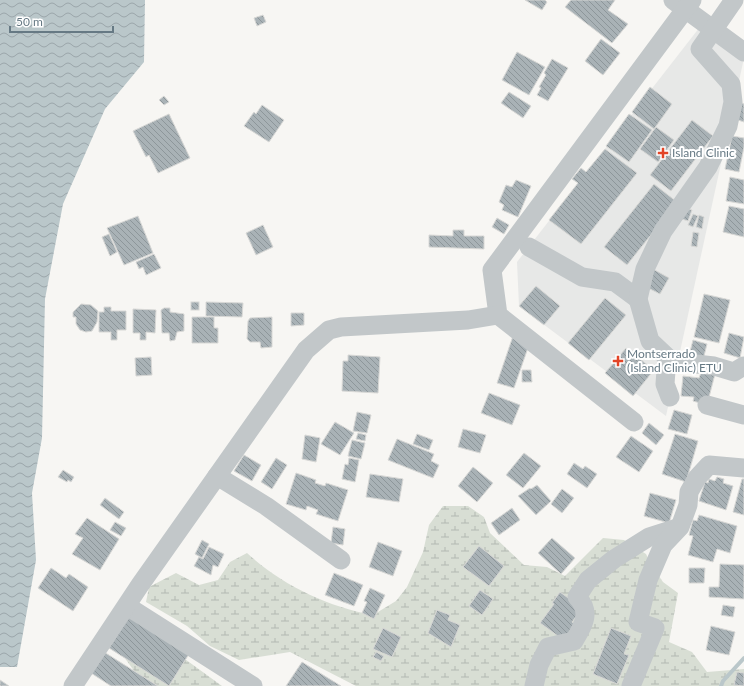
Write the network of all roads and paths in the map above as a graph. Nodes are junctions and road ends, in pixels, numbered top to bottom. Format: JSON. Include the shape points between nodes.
{"nodes":[{"id":1,"x":734,"y":0,"type":"edge"},
{"id":2,"x":684,"y":3,"type":"edge"},
{"id":3,"x":713,"y":30,"type":"junction"},
{"id":4,"x":744,"y":52,"type":"edge"},
{"id":5,"x":528,"y":248,"type":"dead end"},
{"id":6,"x":638,"y":299,"type":"junction"},
{"id":7,"x":498,"y":314,"type":"junction"},
{"id":8,"x":678,"y":362,"type":"dead end"},
{"id":9,"x":744,"y":366,"type":"edge"},
{"id":10,"x":670,"y":397,"type":"dead end"},
{"id":11,"x":706,"y":405,"type":"dead end"},
{"id":12,"x":744,"y":415,"type":"edge"},
{"id":13,"x":634,"y":422,"type":"dead end"},
{"id":14,"x":744,"y":468,"type":"edge"},
{"id":15,"x":216,"y":476,"type":"junction"},
{"id":16,"x":680,"y":527,"type":"junction"},
{"id":17,"x":341,"y":560,"type":"dead end"},
{"id":18,"x":127,"y":606,"type":"junction"},
{"id":19,"x":73,"y":686,"type":"edge"},
{"id":20,"x":253,"y":686,"type":"edge"},
{"id":21,"x":534,"y":686,"type":"edge"},
{"id":22,"x":632,"y":686,"type":"edge"}],
"edges":[{"from":1,"to":3,"type":"street"},
{"from":2,"to":3,"type":"street"},
{"from":2,"to":7,"type":"street","via":[[492,270]]},
{"from":3,"to":4,"type":"street"},
{"from":3,"to":6,"type":"street","via":[[700,49],[731,84],[733,102],[728,126],[708,167],[663,231],[645,269]]},
{"from":5,"to":6,"type":"street","via":[[582,277],[615,282]]},
{"from":6,"to":10,"type":"street","via":[[650,341],[667,357],[665,384]]},
{"from":7,"to":13,"type":"street"},
{"from":7,"to":15,"type":"street","via":[[468,320],[341,327],[329,330],[299,359]]},
{"from":8,"to":9,"type":"street","via":[[714,366],[734,372]]},
{"from":11,"to":12,"type":"street"},
{"from":14,"to":16,"type":"street","via":[[709,465],[689,492],[688,505]]},
{"from":15,"to":17,"type":"street","via":[[266,506]]},
{"from":15,"to":18,"type":"street"},
{"from":16,"to":21,"type":"street","via":[[649,537],[614,559],[588,580],[577,597],[585,607],[586,619],[574,641],[548,647],[539,665]]},
{"from":16,"to":22,"type":"street","via":[[663,545],[648,580],[638,622],[655,628]]},
{"from":18,"to":19,"type":"street"},
{"from":18,"to":20,"type":"street"}]}
